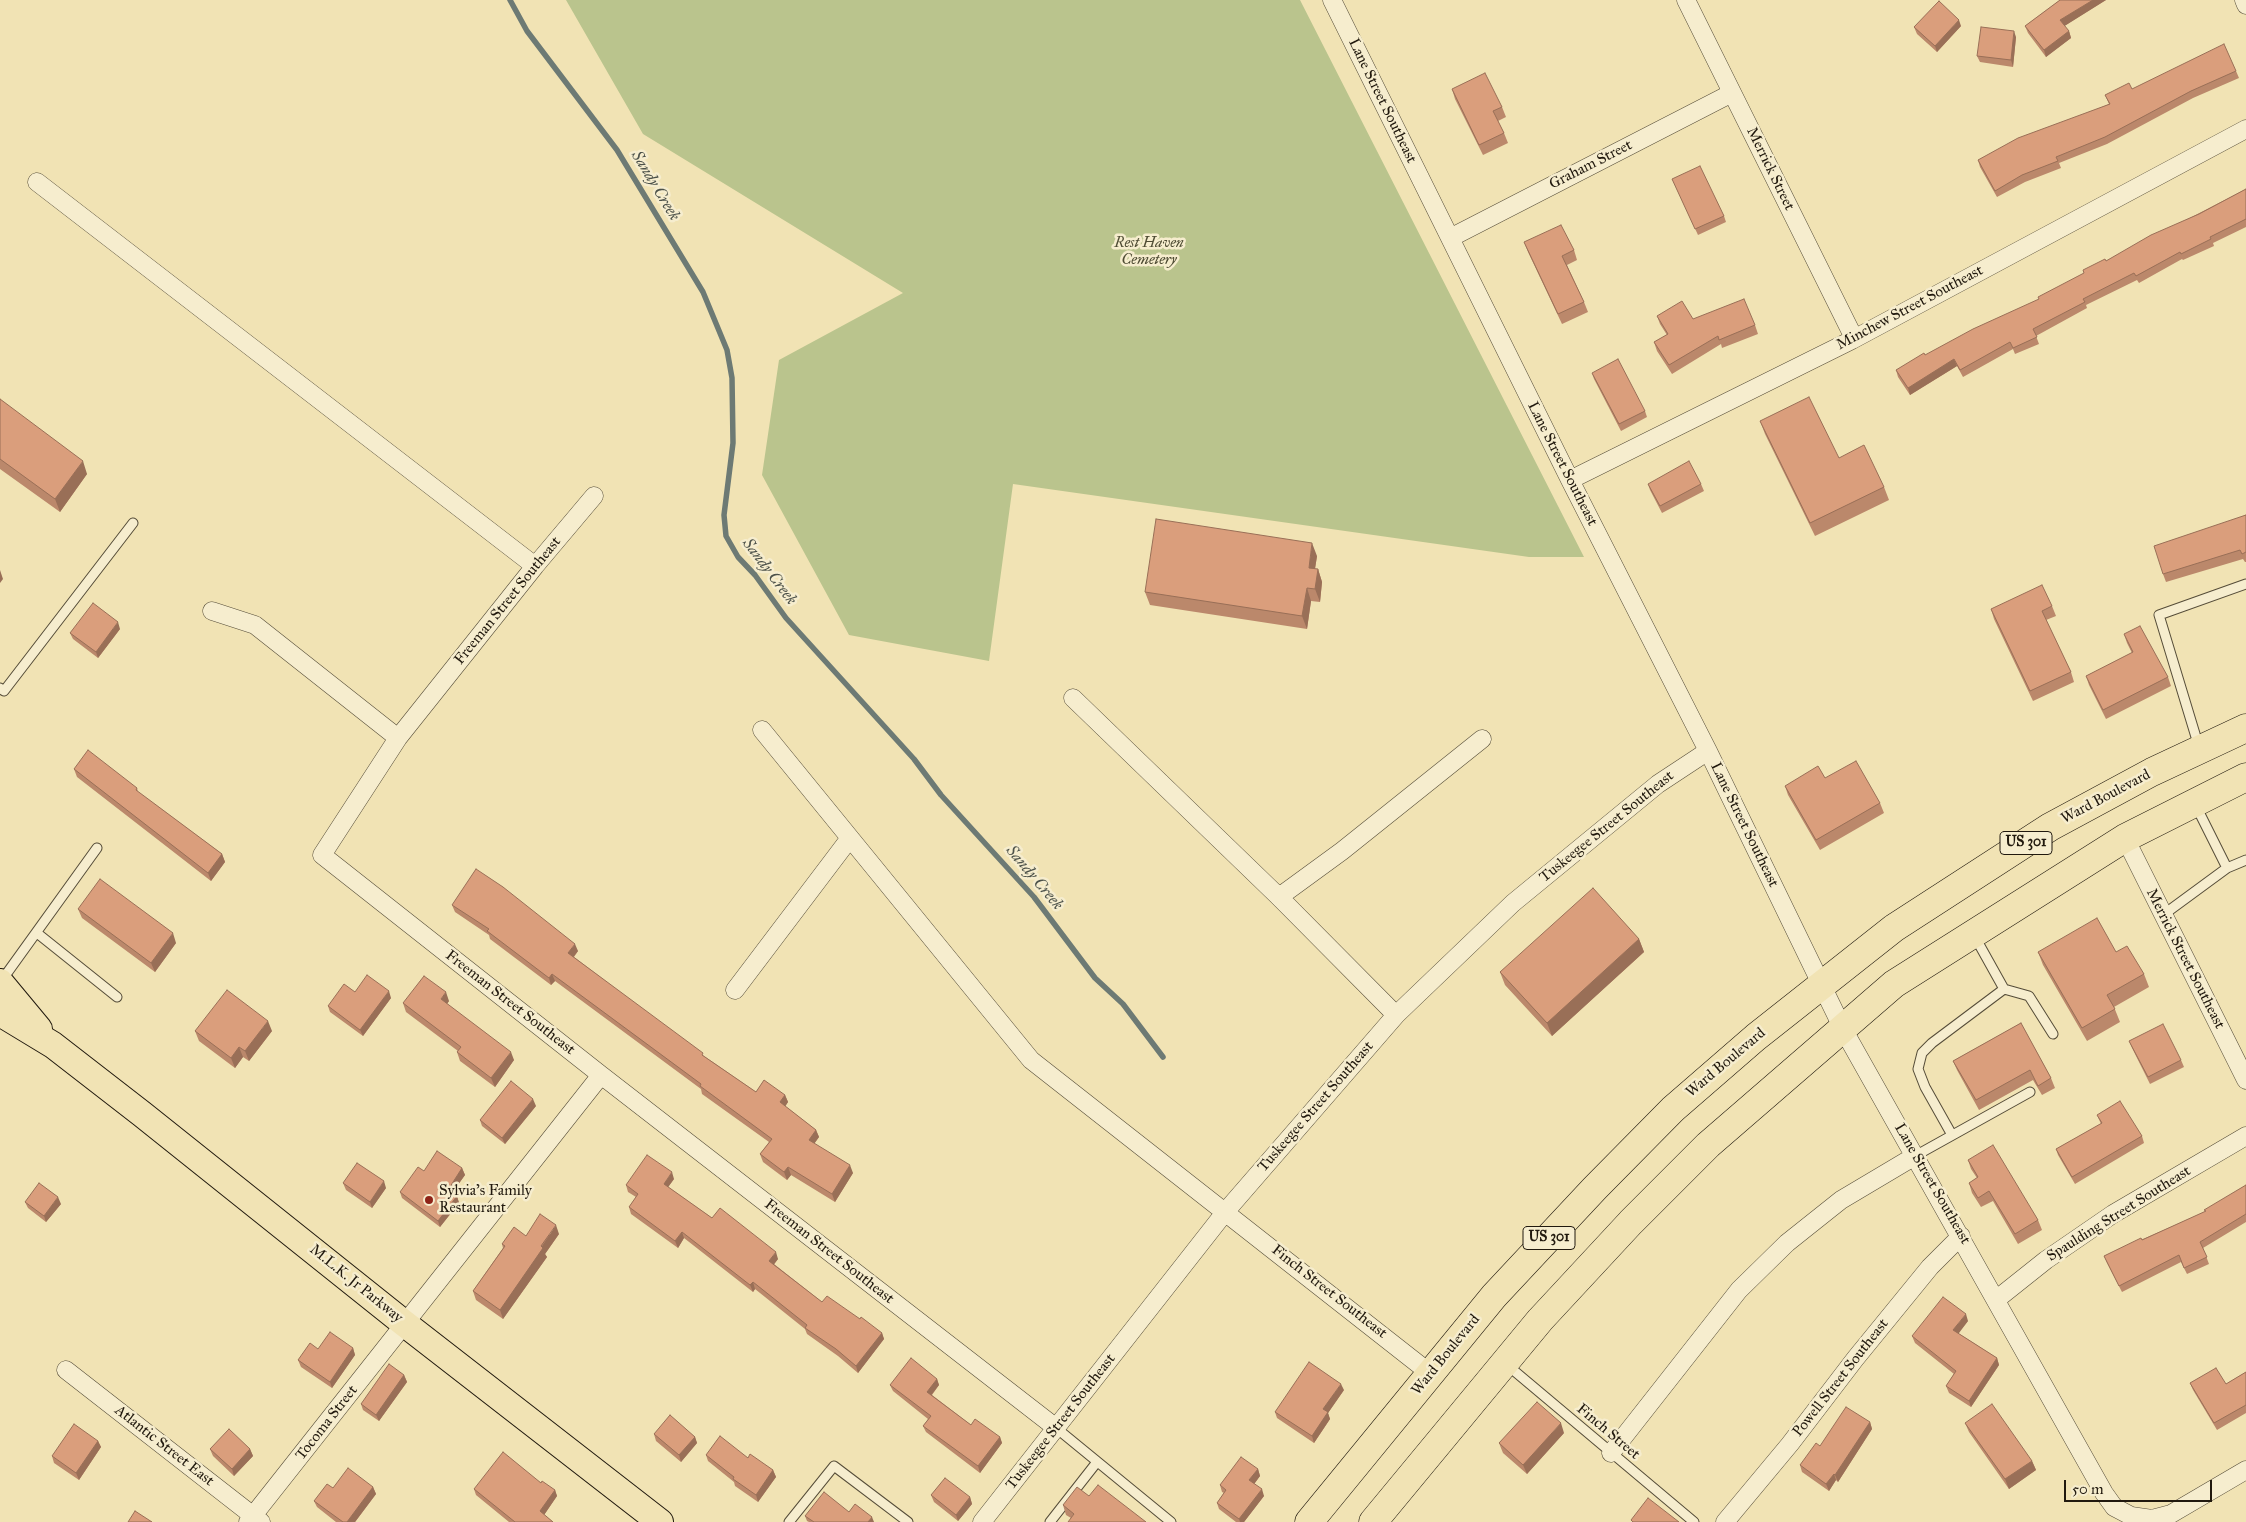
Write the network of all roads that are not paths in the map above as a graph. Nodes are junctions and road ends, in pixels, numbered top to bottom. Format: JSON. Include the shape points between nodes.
{"nodes":[{"id":1,"x":1332,"y":0,"type":"edge"},
{"id":2,"x":1686,"y":0,"type":"edge"},
{"id":3,"x":2244,"y":0,"type":"edge"},
{"id":4,"x":2246,"y":5,"type":"edge"},
{"id":5,"x":1732,"y":93,"type":"junction"},
{"id":6,"x":2246,"y":129,"type":"edge"},
{"id":7,"x":37,"y":182,"type":"dead end"},
{"id":8,"x":1450,"y":238,"type":"junction"},
{"id":9,"x":1854,"y":338,"type":"junction"},
{"id":10,"x":1570,"y":480,"type":"junction"},
{"id":11,"x":594,"y":496,"type":"dead end"},
{"id":12,"x":133,"y":522,"type":"dead end"},
{"id":13,"x":535,"y":566,"type":"junction"},
{"id":14,"x":2246,"y":584,"type":"edge"},
{"id":15,"x":212,"y":611,"type":"dead end"},
{"id":16,"x":0,"y":688,"type":"edge"},
{"id":17,"x":1073,"y":698,"type":"dead end"},
{"id":18,"x":2246,"y":728,"type":"edge"},
{"id":19,"x":762,"y":730,"type":"dead end"},
{"id":20,"x":398,"y":738,"type":"junction"},
{"id":21,"x":1482,"y":739,"type":"dead end"},
{"id":22,"x":2200,"y":749,"type":"junction"},
{"id":23,"x":1708,"y":751,"type":"junction"},
{"id":24,"x":2246,"y":777,"type":"edge"},
{"id":25,"x":2194,"y":803,"type":"junction"},
{"id":26,"x":850,"y":838,"type":"junction"},
{"id":27,"x":2125,"y":838,"type":"junction"},
{"id":28,"x":97,"y":848,"type":"dead end"},
{"id":29,"x":2246,"y":860,"type":"edge"},
{"id":30,"x":2227,"y":868,"type":"junction"},
{"id":31,"x":1279,"y":897,"type":"junction"},
{"id":32,"x":2163,"y":915,"type":"junction"},
{"id":33,"x":38,"y":933,"type":"junction"},
{"id":34,"x":1973,"y":934,"type":"junction"},
{"id":35,"x":0,"y":982,"type":"edge"},
{"id":36,"x":1822,"y":986,"type":"junction"},
{"id":37,"x":2004,"y":989,"type":"junction"},
{"id":38,"x":735,"y":990,"type":"dead end"},
{"id":39,"x":117,"y":997,"type":"dead end"},
{"id":40,"x":0,"y":1014,"type":"edge"},
{"id":41,"x":1396,"y":1015,"type":"junction"},
{"id":42,"x":1843,"y":1029,"type":"junction"},
{"id":43,"x":2054,"y":1034,"type":"dead end"},
{"id":44,"x":53,"y":1045,"type":"junction"},
{"id":45,"x":601,"y":1075,"type":"junction"},
{"id":46,"x":2246,"y":1080,"type":"edge"},
{"id":47,"x":2030,"y":1092,"type":"dead end"},
{"id":48,"x":1952,"y":1135,"type":"junction"},
{"id":49,"x":2246,"y":1136,"type":"edge"},
{"id":50,"x":1915,"y":1156,"type":"junction"},
{"id":51,"x":1226,"y":1211,"type":"junction"},
{"id":52,"x":1961,"y":1236,"type":"junction"},
{"id":53,"x":1997,"y":1299,"type":"junction"},
{"id":54,"x":405,"y":1324,"type":"junction"},
{"id":55,"x":1504,"y":1363,"type":"junction"},
{"id":56,"x":66,"y":1370,"type":"dead end"},
{"id":57,"x":1431,"y":1374,"type":"junction"},
{"id":58,"x":1056,"y":1427,"type":"junction"},
{"id":59,"x":1611,"y":1453,"type":"junction"},
{"id":60,"x":1098,"y":1462,"type":"junction"},
{"id":61,"x":2246,"y":1470,"type":"edge"},
{"id":62,"x":254,"y":1520,"type":"edge"},
{"id":63,"x":660,"y":1522,"type":"edge"},
{"id":64,"x":789,"y":1522,"type":"edge"},
{"id":65,"x":908,"y":1522,"type":"edge"},
{"id":66,"x":982,"y":1522,"type":"edge"},
{"id":67,"x":1050,"y":1522,"type":"edge"},
{"id":68,"x":1171,"y":1522,"type":"edge"},
{"id":69,"x":1309,"y":1522,"type":"edge"},
{"id":70,"x":1373,"y":1522,"type":"edge"},
{"id":71,"x":1694,"y":1522,"type":"edge"},
{"id":72,"x":1724,"y":1522,"type":"edge"}],
"edges":[{"from":1,"to":8,"type":"street","name":"Lane Street Southeast"},
{"from":2,"to":5,"type":"street","name":"Merrick Street"},
{"from":3,"to":4,"type":"street"},
{"from":5,"to":8,"type":"street","name":"Graham Street"},
{"from":5,"to":9,"type":"street","name":"Merrick Street"},
{"from":6,"to":9,"type":"street","name":"Minchew Street Southeast"},
{"from":7,"to":13,"type":"street"},
{"from":8,"to":10,"type":"street","name":"Lane Street Southeast"},
{"from":9,"to":10,"type":"street","name":"Minchew Street Southeast"},
{"from":10,"to":23,"type":"street","name":"Lane Street Southeast"},
{"from":11,"to":13,"type":"street","name":"Freeman Street Southeast"},
{"from":12,"to":16,"type":"lane","via":[[4,691]]},
{"from":13,"to":20,"type":"street","name":"Freeman Street Southeast"},
{"from":14,"to":22,"type":"lane","via":[[2159,615]]},
{"from":15,"to":20,"type":"street","via":[[255,625]]},
{"from":17,"to":31,"type":"street"},
{"from":18,"to":22,"type":"highway","name":"Ward Boulevard","number":"US 301"},
{"from":19,"to":26,"type":"street","name":"Finch Street Southeast"},
{"from":20,"to":45,"type":"street","name":"Freeman Street Southeast","via":[[322,855]]},
{"from":21,"to":31,"type":"street"},
{"from":22,"to":36,"type":"highway","name":"Ward Boulevard","number":"US 301","via":[[2050,827],[1894,928]]},
{"from":23,"to":36,"type":"street","name":"Lane Street Southeast"},
{"from":23,"to":41,"type":"street","name":"Tuskeegee Street Southeast","via":[[1658,784],[1513,903]]},
{"from":24,"to":25,"type":"highway","number":"US 301"},
{"from":25,"to":27,"type":"highway","number":"US 301"},
{"from":25,"to":30,"type":"lane"},
{"from":26,"to":38,"type":"street"},
{"from":26,"to":51,"type":"street","name":"Finch Street Southeast","via":[[1031,1060]]},
{"from":27,"to":32,"type":"street","name":"Merrick Street Southeast"},
{"from":27,"to":34,"type":"highway","number":"US 301"},
{"from":28,"to":33,"type":"lane"},
{"from":29,"to":30,"type":"lane"},
{"from":30,"to":32,"type":"lane"},
{"from":31,"to":41,"type":"street"},
{"from":32,"to":46,"type":"street","name":"Merrick Street Southeast"},
{"from":33,"to":35,"type":"lane"},
{"from":33,"to":39,"type":"lane"},
{"from":34,"to":37,"type":"lane"},
{"from":34,"to":42,"type":"highway","number":"US 301","via":[[1894,984]]},
{"from":35,"to":44,"type":"main road"},
{"from":36,"to":42,"type":"street","name":"Lane Street Southeast"},
{"from":36,"to":57,"type":"highway","name":"Ward Boulevard","number":"US 301","via":[[1756,1037],[1673,1109],[1494,1296]]},
{"from":37,"to":43,"type":"lane","via":[[2029,996]]},
{"from":37,"to":48,"type":"lane","via":[[1922,1053],[1918,1069]]},
{"from":40,"to":44,"type":"main road"},
{"from":41,"to":51,"type":"street","name":"Tuskeegee Street Southeast"},
{"from":42,"to":50,"type":"street","name":"Lane Street Southeast"},
{"from":42,"to":55,"type":"highway","number":"US 301","via":[[1708,1145],[1631,1222]]},
{"from":44,"to":54,"type":"main road","name":"M.L.K. Jr Parkway"},
{"from":45,"to":54,"type":"street","name":"Tocoma Street"},
{"from":45,"to":58,"type":"street","name":"Freeman Street Southeast"},
{"from":47,"to":48,"type":"lane"},
{"from":48,"to":50,"type":"lane"},
{"from":49,"to":53,"type":"street","name":"Spaulding Street Southeast","via":[[2113,1214]]},
{"from":50,"to":52,"type":"street","name":"Lane Street Southeast"},
{"from":50,"to":59,"type":"street","via":[[1842,1200],[1787,1243],[1739,1290]]},
{"from":51,"to":57,"type":"street","name":"Finch Street Southeast"},
{"from":51,"to":58,"type":"street","name":"Tuskeegee Street Southeast"},
{"from":52,"to":53,"type":"street","name":"Lane Street Southeast"},
{"from":52,"to":72,"type":"street","name":"Powell Street Southeast","via":[[1930,1267]]},
{"from":53,"to":61,"type":"street","name":"Lane Street Southeast","via":[[2114,1507],[2142,1519],[2171,1514]]},
{"from":54,"to":62,"type":"street","name":"Tocoma Street"},
{"from":54,"to":63,"type":"main road","name":"M.L.K. Jr Parkway"},
{"from":55,"to":59,"type":"lane","name":"Finch Street"},
{"from":55,"to":70,"type":"highway","number":"US 301"},
{"from":56,"to":62,"type":"street","name":"Atlantic Street East"},
{"from":57,"to":69,"type":"highway","name":"Ward Boulevard","number":"US 301"},
{"from":58,"to":60,"type":"lane"},
{"from":58,"to":66,"type":"street","name":"Tuskeegee Street Southeast"},
{"from":59,"to":71,"type":"lane","name":"Finch Street"},
{"from":60,"to":67,"type":"lane"},
{"from":60,"to":68,"type":"lane"},
{"from":64,"to":65,"type":"lane","via":[[834,1466]]}]}
